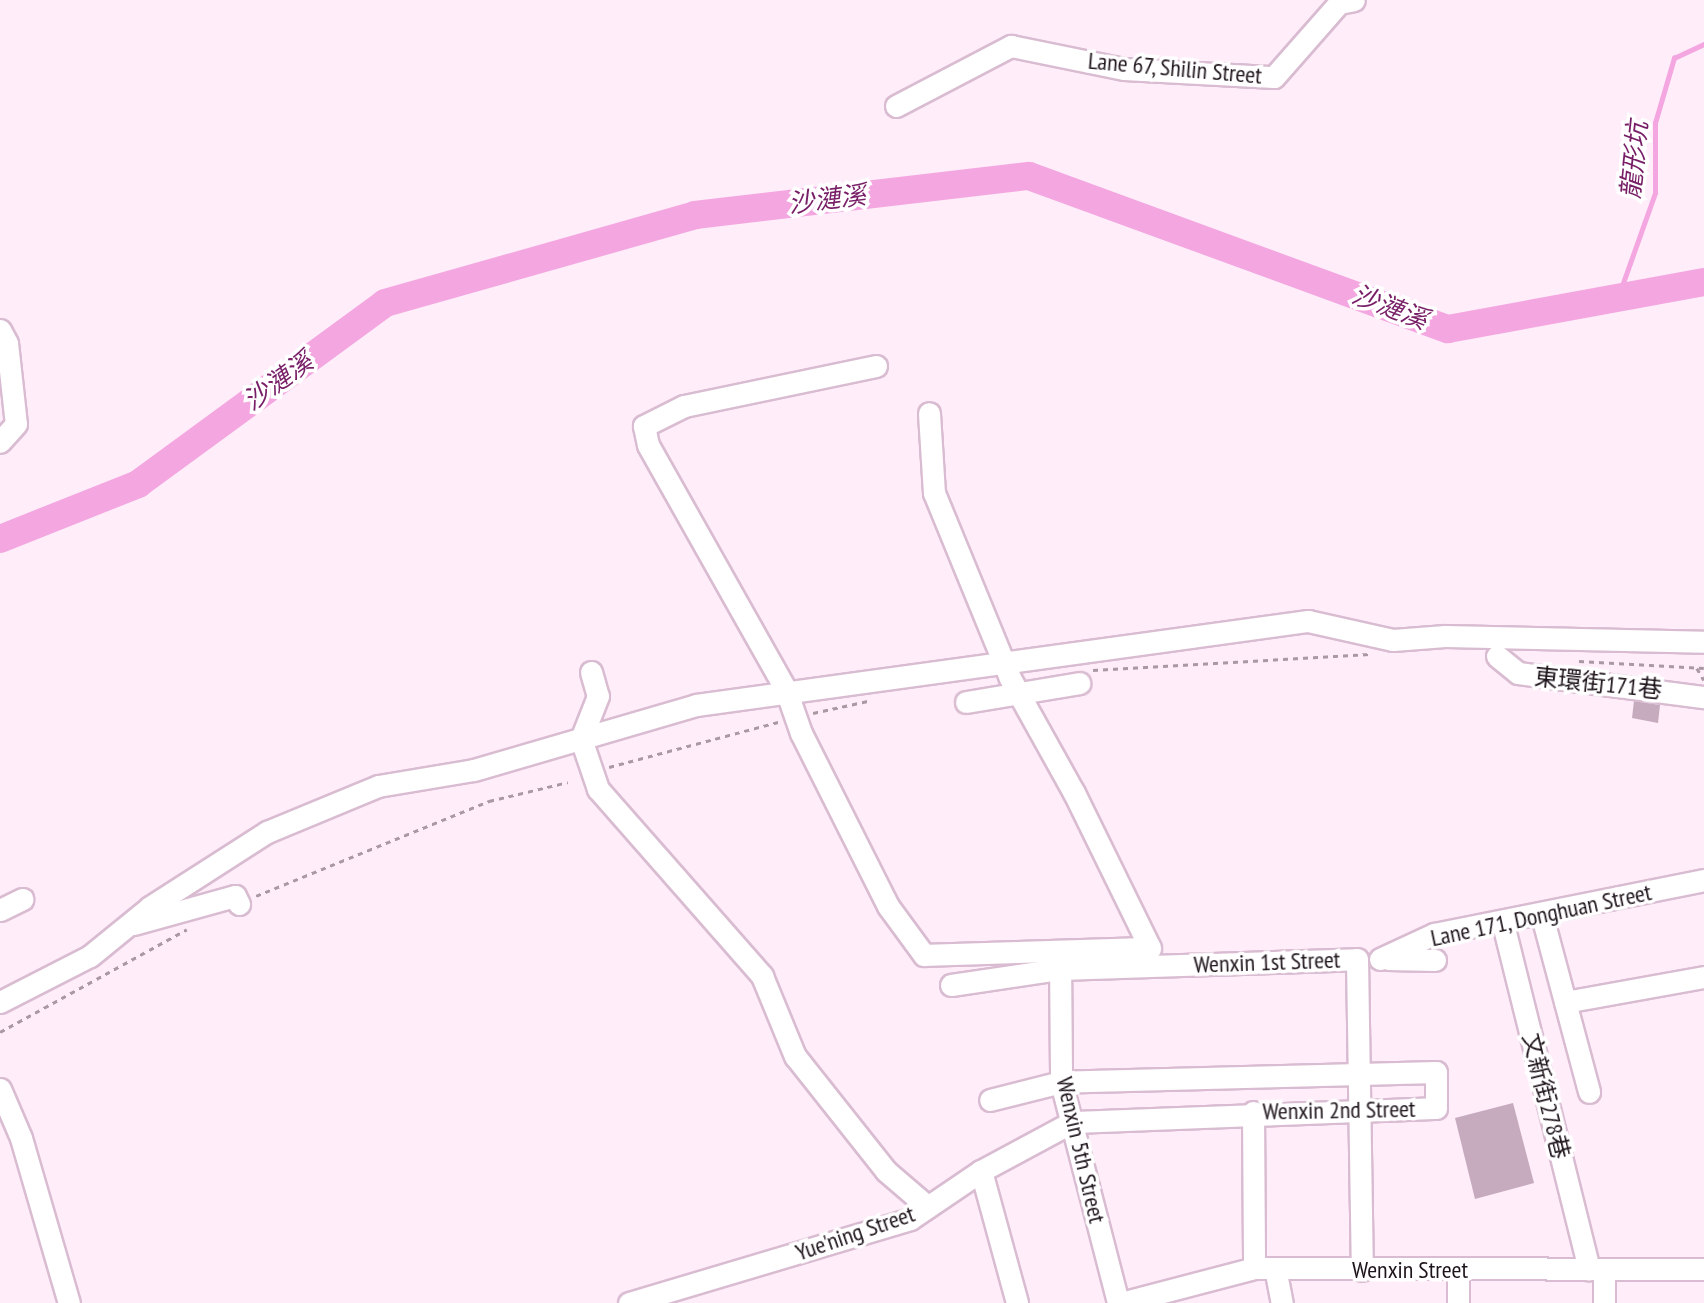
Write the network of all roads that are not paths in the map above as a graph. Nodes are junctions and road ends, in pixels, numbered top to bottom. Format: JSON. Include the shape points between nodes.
{"nodes":[{"id":1,"x":1354,"y":0,"type":"edge"},
{"id":2,"x":896,"y":106,"type":"dead end"},
{"id":3,"x":0,"y":330,"type":"edge"},
{"id":4,"x":876,"y":366,"type":"dead end"},
{"id":5,"x":929,"y":413,"type":"dead end"},
{"id":6,"x":0,"y":442,"type":"edge"},
{"id":7,"x":1704,"y":642,"type":"edge"},
{"id":8,"x":1497,"y":656,"type":"dead end"},
{"id":9,"x":1003,"y":661,"type":"junction"},
{"id":10,"x":592,"y":672,"type":"dead end"},
{"id":11,"x":1083,"y":677,"type":"road end"},
{"id":12,"x":786,"y":690,"type":"junction"},
{"id":13,"x":1017,"y":690,"type":"junction"},
{"id":14,"x":1704,"y":696,"type":"edge"},
{"id":15,"x":966,"y":702,"type":"dead end"},
{"id":16,"x":581,"y":739,"type":"junction"},
{"id":17,"x":1704,"y":880,"type":"edge"},
{"id":18,"x":23,"y":899,"type":"dead end"},
{"id":19,"x":239,"y":904,"type":"road end"},
{"id":20,"x":0,"y":910,"type":"edge"},
{"id":21,"x":1542,"y":916,"type":"junction"},
{"id":22,"x":1503,"y":924,"type":"junction"},
{"id":23,"x":132,"y":925,"type":"junction"},
{"id":24,"x":1357,"y":958,"type":"junction"},
{"id":25,"x":1380,"y":959,"type":"junction"},
{"id":26,"x":1435,"y":960,"type":"dead end"},
{"id":27,"x":1060,"y":961,"type":"junction"},
{"id":28,"x":1704,"y":977,"type":"edge"},
{"id":29,"x":951,"y":985,"type":"dead end"},
{"id":30,"x":0,"y":1002,"type":"edge"},
{"id":31,"x":1566,"y":1002,"type":"junction"},
{"id":32,"x":1359,"y":1073,"type":"junction"},
{"id":33,"x":1061,"y":1082,"type":"junction"},
{"id":34,"x":0,"y":1089,"type":"edge"},
{"id":35,"x":1589,"y":1092,"type":"dead end"},
{"id":36,"x":990,"y":1100,"type":"dead end"},
{"id":37,"x":1359,"y":1111,"type":"junction"},
{"id":38,"x":1254,"y":1112,"type":"junction"},
{"id":39,"x":1072,"y":1122,"type":"junction"},
{"id":40,"x":981,"y":1171,"type":"junction"},
{"id":41,"x":928,"y":1207,"type":"junction"},
{"id":42,"x":1264,"y":1268,"type":"junction"},
{"id":43,"x":1597,"y":1269,"type":"junction"},
{"id":44,"x":1704,"y":1269,"type":"edge"},
{"id":45,"x":1362,"y":1270,"type":"junction"},
{"id":46,"x":1458,"y":1270,"type":"junction"},
{"id":47,"x":69,"y":1303,"type":"edge"},
{"id":48,"x":629,"y":1303,"type":"edge"},
{"id":49,"x":1017,"y":1303,"type":"edge"},
{"id":50,"x":1120,"y":1303,"type":"edge"},
{"id":51,"x":1282,"y":1303,"type":"edge"},
{"id":52,"x":1458,"y":1303,"type":"edge"},
{"id":53,"x":1604,"y":1303,"type":"edge"}],
"edges":[{"from":1,"to":2,"type":"street","name":"Lane 67, Shilin Street","via":[[1339,4],[1274,77],[1214,69],[1124,69],[1011,46]]},
{"from":3,"to":6,"type":"street","via":[[7,343],[16,424]]},
{"from":4,"to":12,"type":"street","via":[[684,406],[644,426],[648,445]]},
{"from":5,"to":9,"type":"street","via":[[934,493]]},
{"from":7,"to":9,"type":"street","via":[[1445,636],[1393,640],[1308,621]]},
{"from":8,"to":14,"type":"street","name":"東環街171巷","via":[[1518,673]]},
{"from":9,"to":12,"type":"street"},
{"from":9,"to":13,"type":"street"},
{"from":10,"to":16,"type":"street","via":[[598,696]]},
{"from":11,"to":13,"type":"street"},
{"from":12,"to":16,"type":"street","via":[[696,705]]},
{"from":12,"to":27,"type":"street","via":[[801,733],[888,906],[924,956]]},
{"from":13,"to":15,"type":"street"},
{"from":13,"to":27,"type":"street","via":[[1150,948]]},
{"from":16,"to":23,"type":"street","via":[[474,770],[378,786],[267,832]]},
{"from":16,"to":41,"type":"street","via":[[598,789],[762,976],[795,1056],[886,1171]]},
{"from":17,"to":21,"type":"street","name":"Lane 171, Donghuan Street"},
{"from":18,"to":20,"type":"street"},
{"from":19,"to":23,"type":"street","via":[[235,896]]},
{"from":21,"to":22,"type":"street","name":"Lane 171, Donghuan Street"},
{"from":21,"to":31,"type":"street"},
{"from":22,"to":25,"type":"street","name":"Lane 171, Donghuan Street","via":[[1434,934]]},
{"from":22,"to":43,"type":"street","name":"文新街278巷"},
{"from":23,"to":30,"type":"street","via":[[90,956]]},
{"from":24,"to":25,"type":"street"},
{"from":24,"to":27,"type":"street","name":"Wenxin 1st Street"},
{"from":24,"to":32,"type":"street","name":"Wenxin 1st Street"},
{"from":25,"to":26,"type":"street"},
{"from":27,"to":29,"type":"street","name":"Wenxin 1st Street"},
{"from":27,"to":33,"type":"street","name":"Wenxin 5th Street"},
{"from":28,"to":31,"type":"street"},
{"from":31,"to":35,"type":"street"},
{"from":32,"to":33,"type":"street","name":"Wenxin 2nd Street"},
{"from":32,"to":37,"type":"street","name":"Wenxin 1st Street"},
{"from":32,"to":37,"type":"street","name":"Wenxin 2nd Street","via":[[1436,1072],[1436,1108]]},
{"from":33,"to":36,"type":"street","name":"Wenxin 2nd Street"},
{"from":33,"to":39,"type":"street","name":"Wenxin 5th Street"},
{"from":34,"to":47,"type":"street","via":[[21,1138]]},
{"from":37,"to":38,"type":"street","name":"Wenxin 2nd Street"},
{"from":37,"to":45,"type":"street","name":"Wenxin 1st Street"},
{"from":38,"to":39,"type":"street","name":"Wenxin 2nd Street"},
{"from":38,"to":42,"type":"street"},
{"from":39,"to":40,"type":"street","name":"Wenxin 2nd Street"},
{"from":39,"to":50,"type":"street","name":"Wenxin 5th Street"},
{"from":40,"to":41,"type":"street","name":"Yue'ning Street"},
{"from":40,"to":49,"type":"street"},
{"from":41,"to":48,"type":"street","name":"Yue'ning Street","via":[[911,1219]]},
{"from":42,"to":45,"type":"street","name":"Wenxin Street"},
{"from":42,"to":50,"type":"street","name":"Wenxin Street"},
{"from":42,"to":51,"type":"street"},
{"from":43,"to":44,"type":"street","name":"Wenxin Street"},
{"from":43,"to":46,"type":"street","name":"Wenxin Street"},
{"from":43,"to":53,"type":"street","name":"文新街278巷"},
{"from":45,"to":46,"type":"street","name":"Wenxin Street"},
{"from":46,"to":52,"type":"street"}]}
